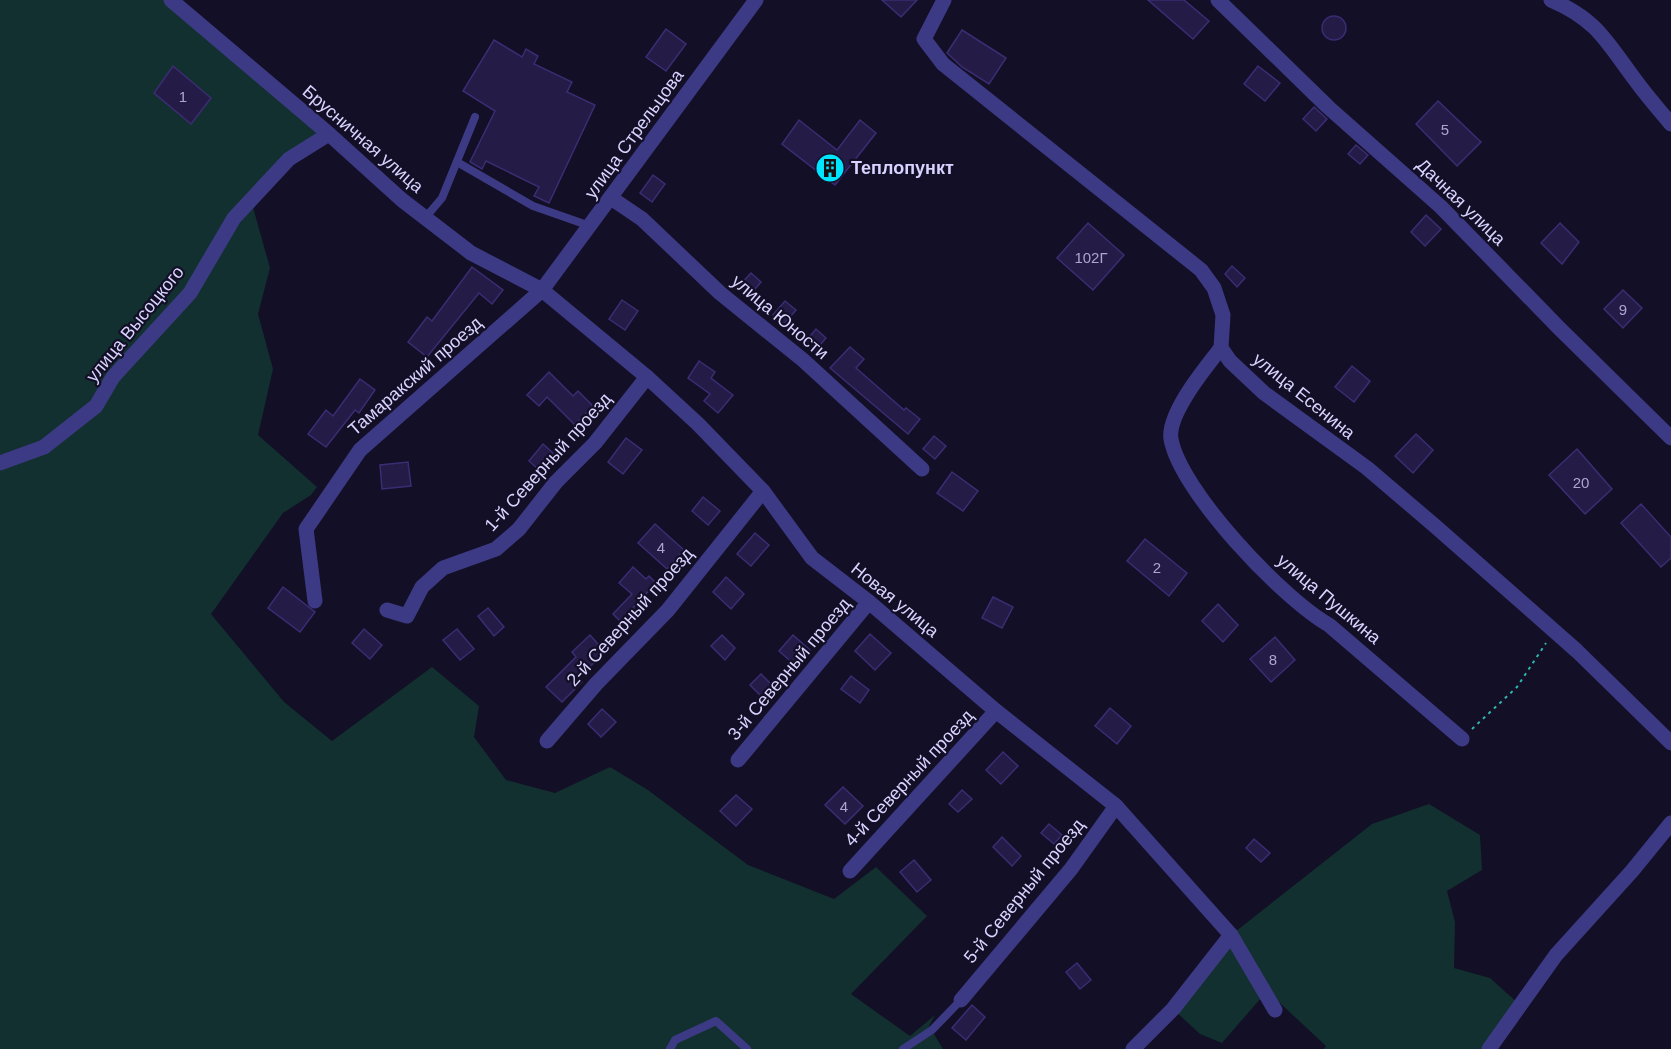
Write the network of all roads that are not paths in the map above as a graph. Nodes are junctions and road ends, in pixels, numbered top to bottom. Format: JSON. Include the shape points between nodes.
{"nodes":[{"id":1,"x":171,"y":0,"type":"edge"},
{"id":2,"x":756,"y":0,"type":"edge"},
{"id":3,"x":944,"y":0,"type":"edge"},
{"id":4,"x":1218,"y":0,"type":"edge"},
{"id":5,"x":1551,"y":0,"type":"edge"},
{"id":6,"x":475,"y":117,"type":"dead end"},
{"id":7,"x":1671,"y":124,"type":"edge"},
{"id":8,"x":329,"y":134,"type":"junction"},
{"id":9,"x":456,"y":162,"type":"junction"},
{"id":10,"x":611,"y":198,"type":"junction"},
{"id":11,"x":425,"y":218,"type":"junction"},
{"id":12,"x":590,"y":226,"type":"junction"},
{"id":13,"x":542,"y":290,"type":"junction"},
{"id":14,"x":1221,"y":348,"type":"junction"},
{"id":15,"x":647,"y":377,"type":"junction"},
{"id":16,"x":1671,"y":438,"type":"edge"},
{"id":17,"x":0,"y":463,"type":"edge"},
{"id":18,"x":922,"y":469,"type":"dead end"},
{"id":19,"x":764,"y":491,"type":"junction"},
{"id":20,"x":315,"y":601,"type":"dead end"},
{"id":21,"x":869,"y":602,"type":"junction"},
{"id":22,"x":387,"y":610,"type":"dead end"},
{"id":23,"x":996,"y":711,"type":"junction"},
{"id":24,"x":1462,"y":739,"type":"road end"},
{"id":25,"x":547,"y":741,"type":"dead end"},
{"id":26,"x":1671,"y":742,"type":"edge"},
{"id":27,"x":738,"y":760,"type":"dead end"},
{"id":28,"x":1116,"y":806,"type":"junction"},
{"id":29,"x":1671,"y":823,"type":"edge"},
{"id":30,"x":850,"y":871,"type":"dead end"},
{"id":31,"x":1231,"y":935,"type":"junction"},
{"id":32,"x":961,"y":1000,"type":"joint"},
{"id":33,"x":1275,"y":1010,"type":"dead end"},
{"id":34,"x":670,"y":1049,"type":"edge"},
{"id":35,"x":747,"y":1049,"type":"edge"},
{"id":36,"x":903,"y":1049,"type":"edge"},
{"id":37,"x":1133,"y":1049,"type":"edge"},
{"id":38,"x":1489,"y":1049,"type":"edge"}],
"edges":[{"from":1,"to":8,"type":"street","name":"Брусничная улица"},
{"from":2,"to":10,"type":"street","name":"улица Стрельцова"},
{"from":3,"to":14,"type":"street","via":[[924,39],[943,64],[1201,270],[1214,288],[1223,315]]},
{"from":4,"to":16,"type":"street","name":"Дачная улица","via":[[1328,107],[1441,207]]},
{"from":5,"to":7,"type":"street","via":[[1582,14],[1605,36]]},
{"from":6,"to":9,"type":"lane"},
{"from":8,"to":11,"type":"street","name":"Брусничная улица"},
{"from":8,"to":17,"type":"street","name":"улица Высоцкого","via":[[289,159],[234,218],[190,293],[113,377],[96,406],[44,447]]},
{"from":9,"to":11,"type":"lane","via":[[441,198]]},
{"from":9,"to":12,"type":"lane","via":[[533,206]]},
{"from":10,"to":12,"type":"street","name":"улица Стрельцова"},
{"from":10,"to":18,"type":"street","name":"улица Юности","via":[[642,219],[720,293],[803,360]]},
{"from":11,"to":13,"type":"street","name":"Брусничная улица","via":[[471,253]]},
{"from":12,"to":13,"type":"street","name":"улица Стрельцова"},
{"from":13,"to":15,"type":"street","name":"Новая улица"},
{"from":13,"to":20,"type":"street","name":"Тамаракский проезд","via":[[360,450],[306,529]]},
{"from":14,"to":24,"type":"street","name":"улица Пушкина","via":[[1179,409],[1171,437],[1181,464],[1229,536],[1311,614],[1329,624]]},
{"from":14,"to":26,"type":"street","name":"улица Есенина","via":[[1264,393],[1367,468],[1554,631]]},
{"from":15,"to":19,"type":"street","name":"Новая улица"},
{"from":15,"to":22,"type":"street","name":"1-й Северный проезд","via":[[519,529],[496,549],[443,568],[422,586],[407,616]]},
{"from":19,"to":21,"type":"street","name":"Новая улица","via":[[812,558]]},
{"from":19,"to":25,"type":"street","name":"2-й Северный проезд","via":[[668,610]]},
{"from":21,"to":23,"type":"street","name":"Новая улица"},
{"from":21,"to":27,"type":"street","name":"3-й Северный проезд"},
{"from":23,"to":28,"type":"street","name":"Новая улица"},
{"from":23,"to":30,"type":"street","name":"4-й Северный проезд"},
{"from":28,"to":31,"type":"street","name":"Новая улица"},
{"from":28,"to":32,"type":"street","name":"5-й Северный проезд","via":[[1071,869]]},
{"from":29,"to":38,"type":"street","via":[[1556,956]]},
{"from":31,"to":33,"type":"street","name":"Новая улица"},
{"from":31,"to":37,"type":"street","via":[[1173,1009]]},
{"from":32,"to":36,"type":"lane","via":[[932,1030]]},
{"from":34,"to":35,"type":"lane","via":[[675,1041],[716,1021]]}]}
